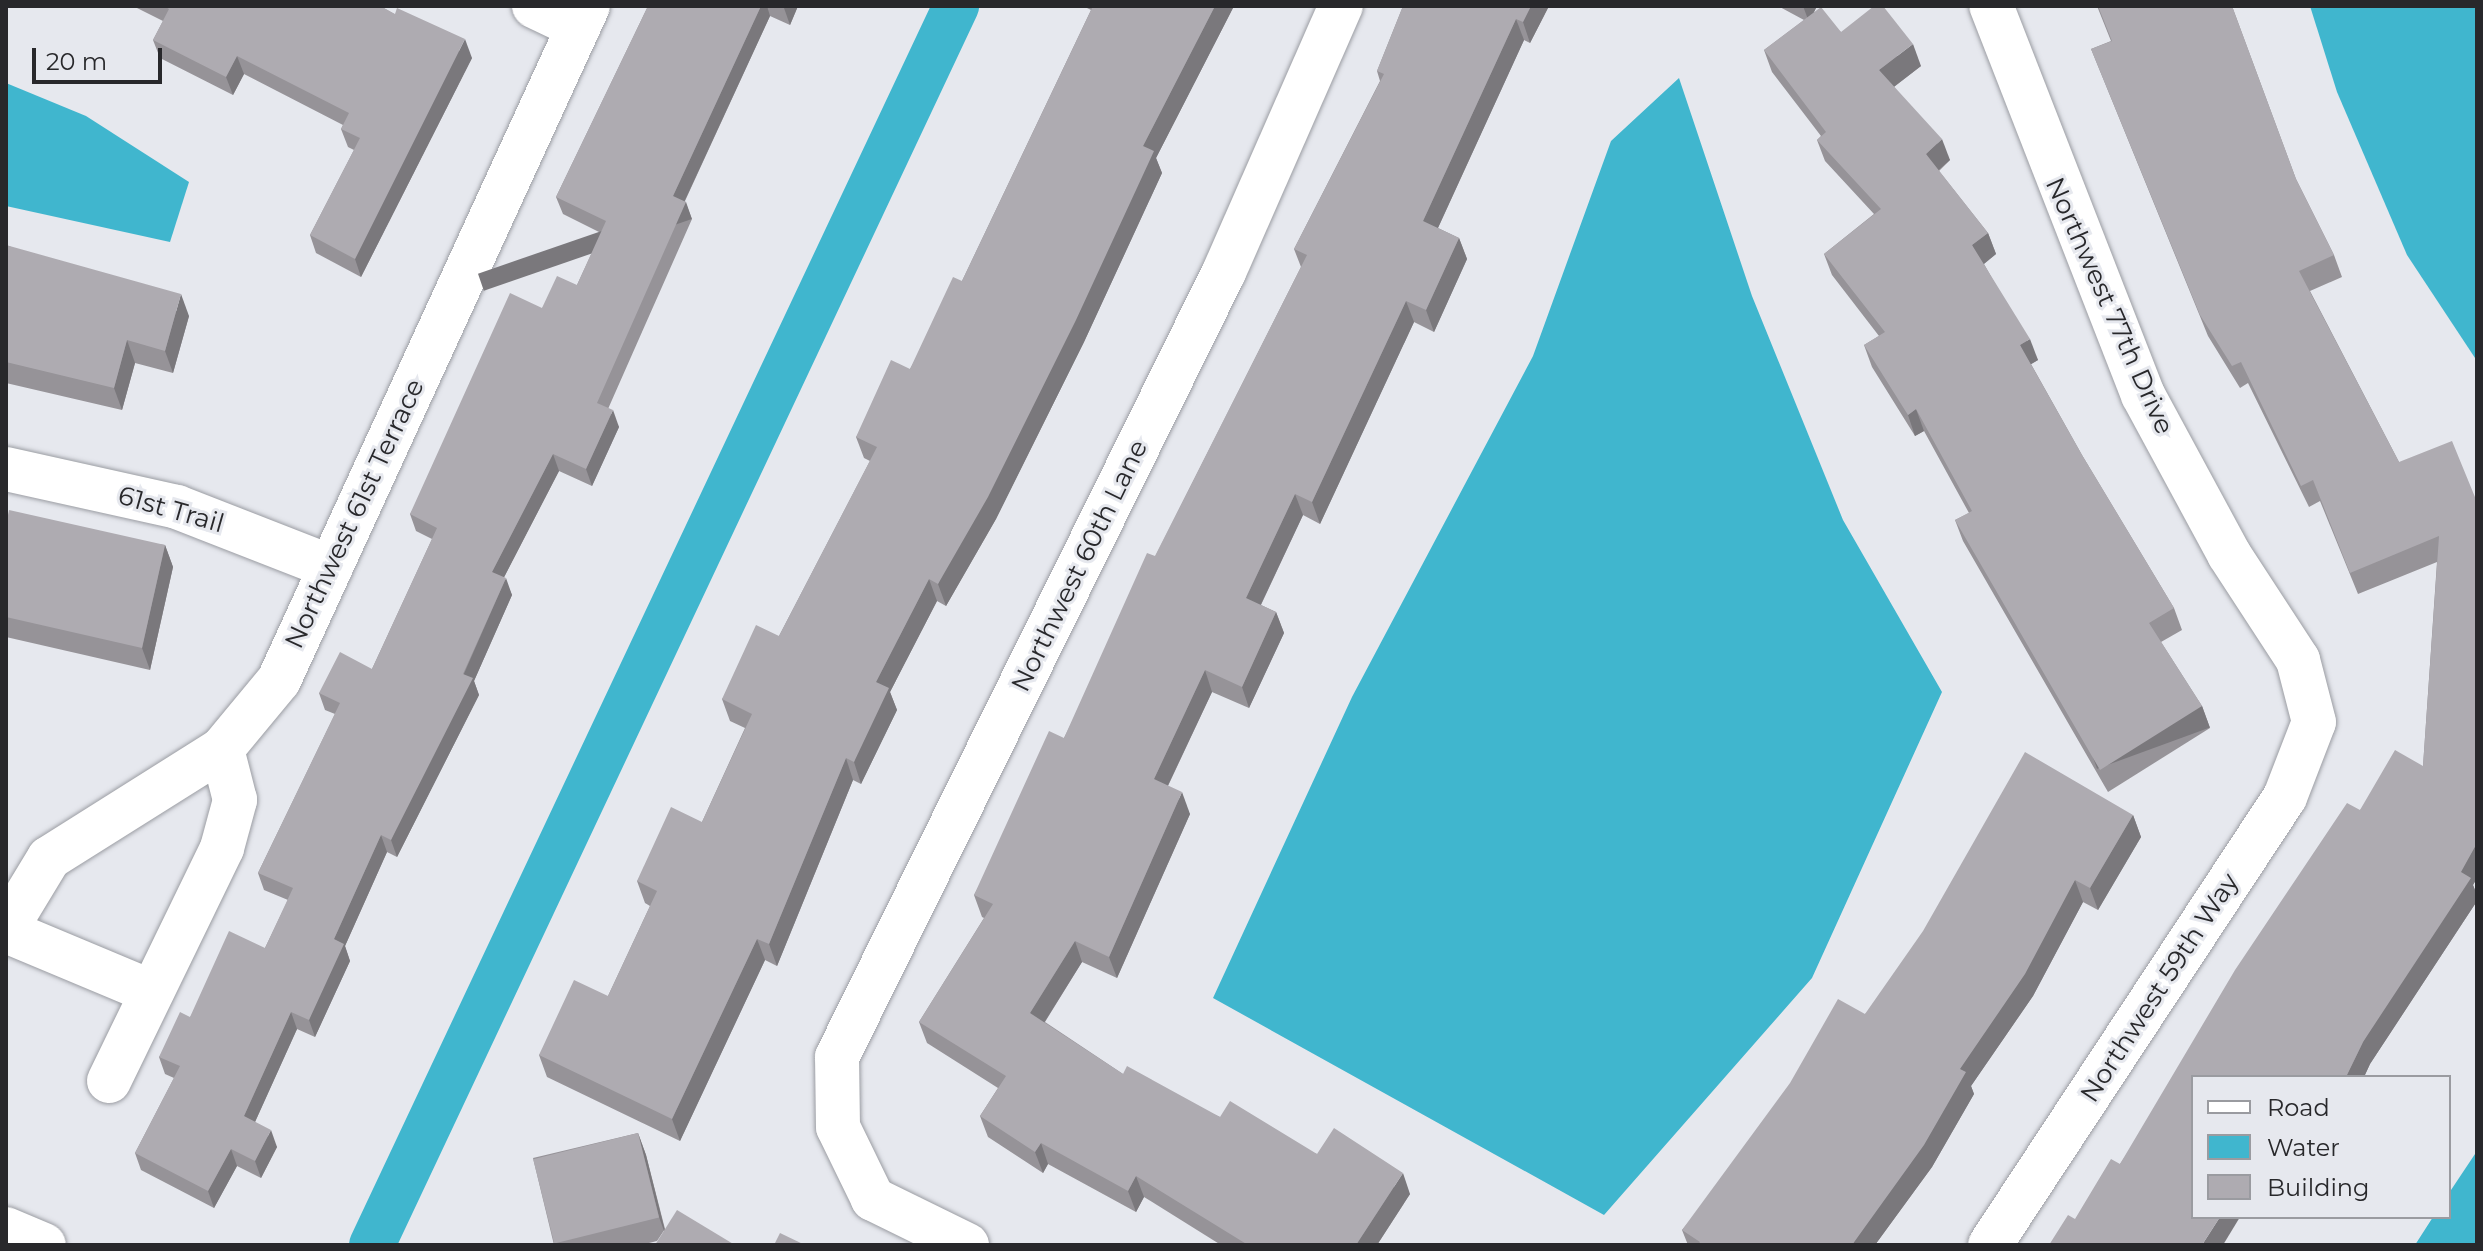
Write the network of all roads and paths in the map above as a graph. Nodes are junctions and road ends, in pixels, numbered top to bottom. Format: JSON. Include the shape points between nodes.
{"nodes":[{"id":1,"x":534,"y":6,"type":"edge"},
{"id":2,"x":1341,"y":6,"type":"edge"},
{"id":3,"x":1991,"y":6,"type":"edge"},
{"id":4,"x":583,"y":16,"type":"edge"},
{"id":5,"x":6,"y":469,"type":"edge"},
{"id":6,"x":331,"y":567,"type":"junction"},
{"id":7,"x":2314,"y":722,"type":"joint"},
{"id":8,"x":222,"y":749,"type":"junction"},
{"id":9,"x":6,"y":930,"type":"edge"},
{"id":10,"x":152,"y":992,"type":"junction"},
{"id":11,"x":109,"y":1081,"type":"dead end"},
{"id":12,"x":6,"y":1229,"type":"edge"},
{"id":13,"x":44,"y":1245,"type":"edge"},
{"id":14,"x":967,"y":1245,"type":"edge"},
{"id":15,"x":1990,"y":1245,"type":"edge"}],
"edges":[{"from":1,"to":4,"type":"street"},
{"from":2,"to":14,"type":"street","name":"Northwest 60th Lane","via":[[1224,272],[837,1057],[838,1127],[873,1199]]},
{"from":3,"to":7,"type":"street","name":"Northwest 77th Drive","via":[[2143,395],[2229,554],[2298,660]]},
{"from":4,"to":6,"type":"street","name":"Northwest 61st Terrace"},
{"from":5,"to":6,"type":"street","name":"61st Trail","via":[[177,507]]},
{"from":6,"to":8,"type":"street","name":"Northwest 61st Terrace","via":[[279,680]]},
{"from":7,"to":15,"type":"street","name":"Northwest 59th Way","via":[[2285,797]]},
{"from":8,"to":9,"type":"street","name":"Northwest 61st Terrace","via":[[49,858]]},
{"from":8,"to":10,"type":"street","via":[[235,800],[222,848]]},
{"from":9,"to":10,"type":"street","name":"Northwest 61st Terrace"},
{"from":10,"to":11,"type":"street"},
{"from":12,"to":13,"type":"street"}]}
